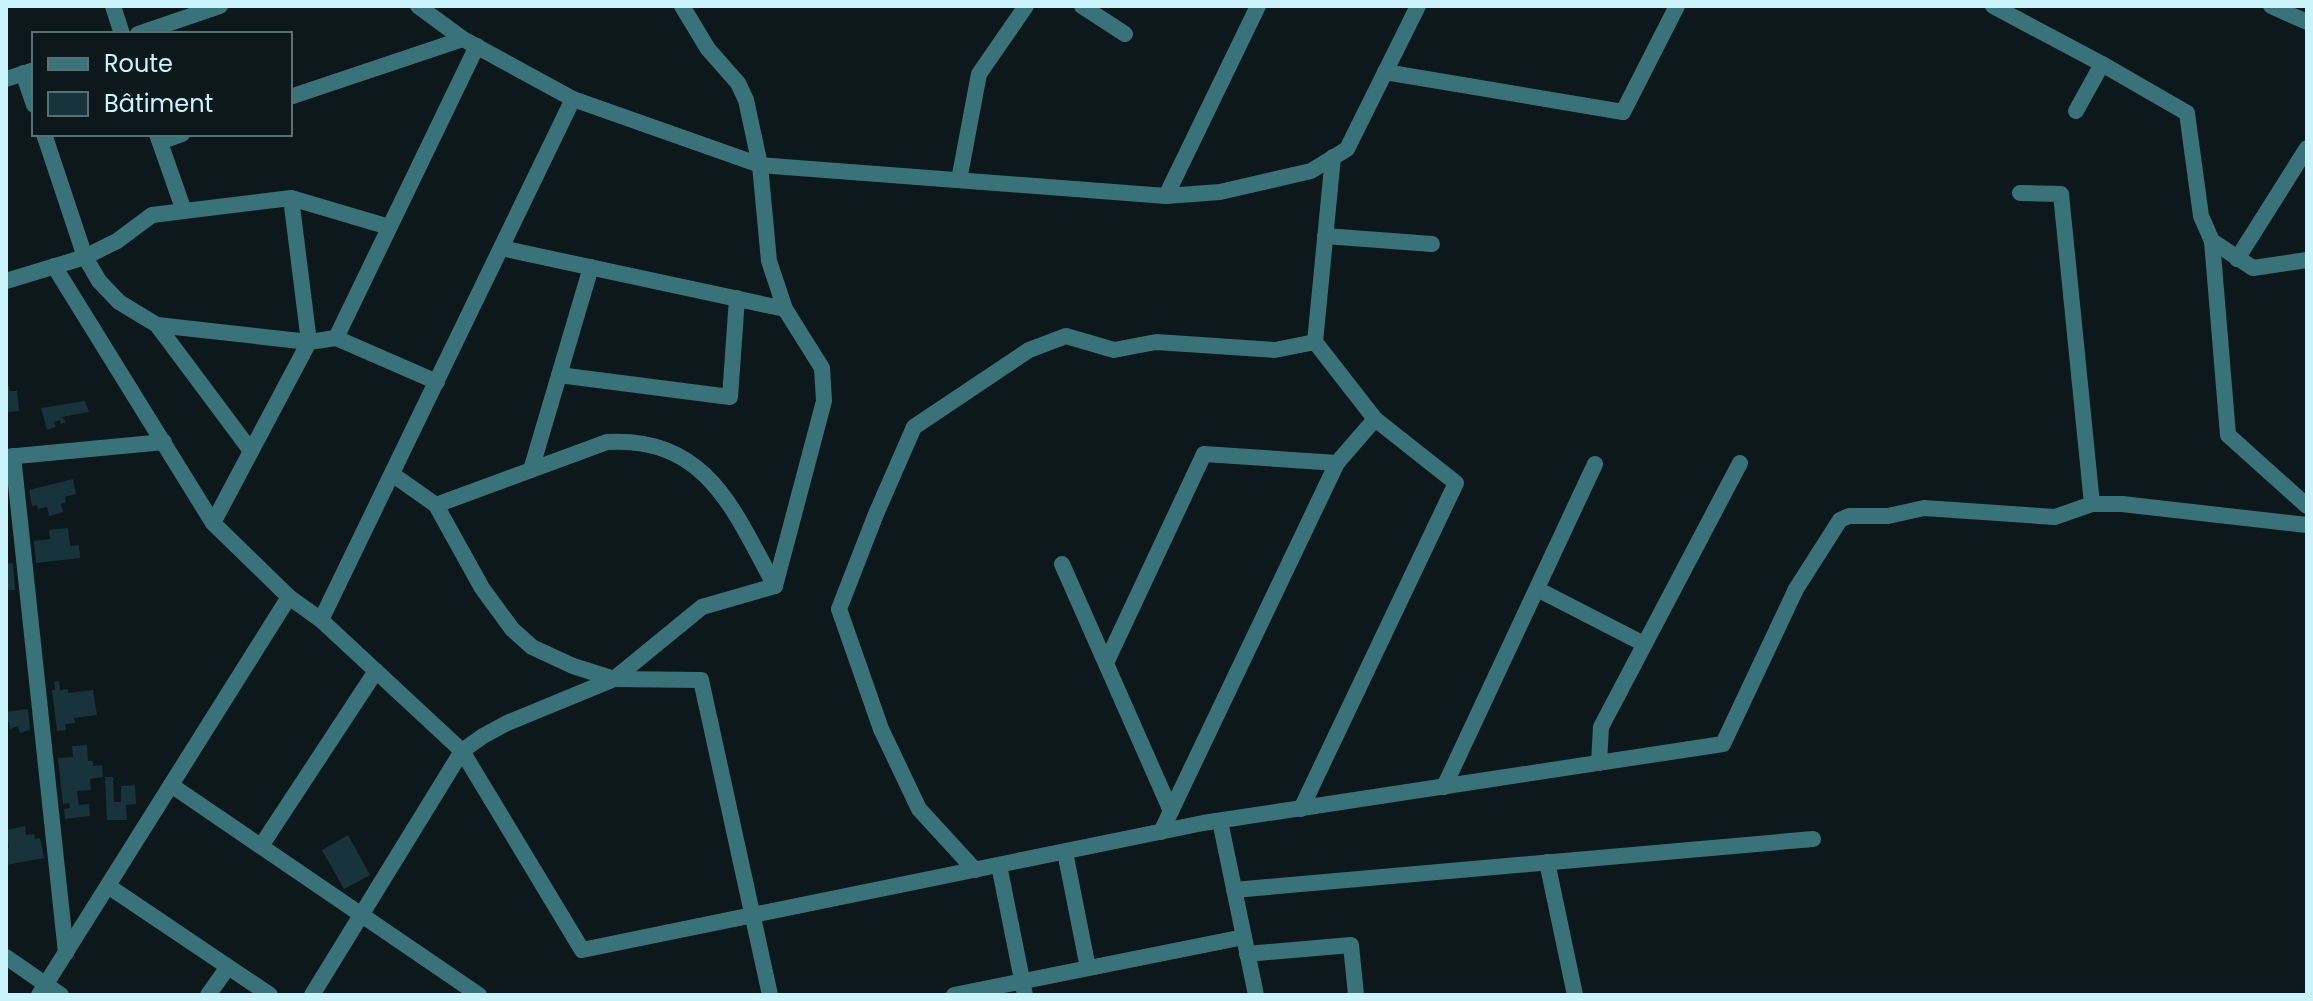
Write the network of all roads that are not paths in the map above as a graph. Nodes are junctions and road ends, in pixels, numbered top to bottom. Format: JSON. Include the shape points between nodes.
{"nodes":[{"id":1,"x":113,"y":6,"type":"edge"},
{"id":2,"x":220,"y":6,"type":"edge"},
{"id":3,"x":418,"y":6,"type":"edge"},
{"id":4,"x":682,"y":6,"type":"edge"},
{"id":5,"x":1026,"y":6,"type":"edge"},
{"id":6,"x":1082,"y":6,"type":"edge"},
{"id":7,"x":1258,"y":6,"type":"edge"},
{"id":8,"x":1418,"y":6,"type":"edge"},
{"id":9,"x":1677,"y":6,"type":"edge"},
{"id":10,"x":1993,"y":6,"type":"edge"},
{"id":11,"x":2271,"y":6,"type":"edge"},
{"id":12,"x":2025,"y":14,"type":"edge"},
{"id":13,"x":2307,"y":22,"type":"edge"},
{"id":14,"x":121,"y":32,"type":"edge"},
{"id":15,"x":144,"y":32,"type":"edge"},
{"id":16,"x":1125,"y":34,"type":"dead end"},
{"id":17,"x":470,"y":42,"type":"junction"},
{"id":18,"x":2102,"y":64,"type":"junction"},
{"id":19,"x":29,"y":71,"type":"edge"},
{"id":20,"x":1385,"y":72,"type":"junction"},
{"id":21,"x":6,"y":79,"type":"edge"},
{"id":22,"x":32,"y":91,"type":"edge"},
{"id":23,"x":292,"y":96,"type":"edge"},
{"id":24,"x":573,"y":99,"type":"junction"},
{"id":25,"x":2076,"y":111,"type":"dead end"},
{"id":26,"x":45,"y":136,"type":"edge"},
{"id":27,"x":158,"y":138,"type":"edge"},
{"id":28,"x":2307,"y":148,"type":"edge"},
{"id":29,"x":1333,"y":157,"type":"junction"},
{"id":30,"x":760,"y":165,"type":"junction"},
{"id":31,"x":959,"y":180,"type":"junction"},
{"id":32,"x":2020,"y":193,"type":"dead end"},
{"id":33,"x":1166,"y":196,"type":"junction"},
{"id":34,"x":291,"y":198,"type":"junction"},
{"id":35,"x":184,"y":211,"type":"junction"},
{"id":36,"x":389,"y":227,"type":"junction"},
{"id":37,"x":1325,"y":236,"type":"junction"},
{"id":38,"x":2212,"y":241,"type":"junction"},
{"id":39,"x":1432,"y":244,"type":"dead end"},
{"id":40,"x":501,"y":248,"type":"junction"},
{"id":41,"x":85,"y":257,"type":"junction"},
{"id":42,"x":2237,"y":259,"type":"junction"},
{"id":43,"x":2307,"y":260,"type":"edge"},
{"id":44,"x":54,"y":266,"type":"junction"},
{"id":45,"x":591,"y":267,"type":"junction"},
{"id":46,"x":6,"y":281,"type":"edge"},
{"id":47,"x":737,"y":298,"type":"junction"},
{"id":48,"x":785,"y":309,"type":"junction"},
{"id":49,"x":157,"y":325,"type":"junction"},
{"id":50,"x":336,"y":338,"type":"junction"},
{"id":51,"x":309,"y":342,"type":"junction"},
{"id":52,"x":1315,"y":342,"type":"junction"},
{"id":53,"x":559,"y":375,"type":"junction"},
{"id":54,"x":437,"y":382,"type":"junction"},
{"id":55,"x":1375,"y":419,"type":"junction"},
{"id":56,"x":164,"y":442,"type":"junction"},
{"id":57,"x":251,"y":451,"type":"junction"},
{"id":58,"x":10,"y":456,"type":"edge"},
{"id":59,"x":1337,"y":463,"type":"junction"},
{"id":60,"x":1740,"y":463,"type":"dead end"},
{"id":61,"x":1595,"y":464,"type":"dead end"},
{"id":62,"x":531,"y":470,"type":"junction"},
{"id":63,"x":392,"y":474,"type":"junction"},
{"id":64,"x":2092,"y":504,"type":"junction"},
{"id":65,"x":436,"y":505,"type":"junction"},
{"id":66,"x":2307,"y":506,"type":"edge"},
{"id":67,"x":213,"y":523,"type":"junction"},
{"id":68,"x":2307,"y":525,"type":"edge"},
{"id":69,"x":1062,"y":564,"type":"dead end"},
{"id":70,"x":775,"y":586,"type":"junction"},
{"id":71,"x":1537,"y":589,"type":"junction"},
{"id":72,"x":289,"y":597,"type":"junction"},
{"id":73,"x":321,"y":620,"type":"junction"},
{"id":74,"x":1644,"y":644,"type":"junction"},
{"id":75,"x":1106,"y":663,"type":"junction"},
{"id":76,"x":376,"y":671,"type":"junction"},
{"id":77,"x":614,"y":679,"type":"junction"},
{"id":78,"x":462,"y":751,"type":"junction"},
{"id":79,"x":1599,"y":763,"type":"junction"},
{"id":80,"x":171,"y":785,"type":"junction"},
{"id":81,"x":1444,"y":787,"type":"junction"},
{"id":82,"x":1301,"y":809,"type":"junction"},
{"id":83,"x":1171,"y":811,"type":"junction"},
{"id":84,"x":1220,"y":821,"type":"junction"},
{"id":85,"x":1161,"y":832,"type":"junction"},
{"id":86,"x":1813,"y":839,"type":"dead end"},
{"id":87,"x":261,"y":846,"type":"junction"},
{"id":88,"x":1065,"y":852,"type":"junction"},
{"id":89,"x":1547,"y":862,"type":"junction"},
{"id":90,"x":999,"y":865,"type":"junction"},
{"id":91,"x":975,"y":870,"type":"junction"},
{"id":92,"x":108,"y":886,"type":"junction"},
{"id":93,"x":1234,"y":890,"type":"junction"},
{"id":94,"x":362,"y":915,"type":"junction"},
{"id":95,"x":753,"y":915,"type":"junction"},
{"id":96,"x":1244,"y":937,"type":"junction"},
{"id":97,"x":66,"y":953,"type":"junction"},
{"id":98,"x":1247,"y":954,"type":"junction"},
{"id":99,"x":6,"y":957,"type":"edge"},
{"id":100,"x":228,"y":967,"type":"junction"},
{"id":101,"x":1088,"y":968,"type":"junction"},
{"id":102,"x":1024,"y":988,"type":"edge"},
{"id":103,"x":43,"y":990,"type":"edge"},
{"id":104,"x":61,"y":995,"type":"edge"},
{"id":105,"x":208,"y":995,"type":"edge"},
{"id":106,"x":270,"y":995,"type":"edge"},
{"id":107,"x":312,"y":995,"type":"edge"},
{"id":108,"x":479,"y":995,"type":"edge"},
{"id":109,"x":770,"y":995,"type":"edge"},
{"id":110,"x":954,"y":995,"type":"edge"},
{"id":111,"x":1256,"y":995,"type":"edge"},
{"id":112,"x":1356,"y":995,"type":"edge"},
{"id":113,"x":1575,"y":995,"type":"edge"}],
"edges":[{"from":1,"to":14,"type":"street"},
{"from":2,"to":15,"type":"street"},
{"from":3,"to":17,"type":"street"},
{"from":4,"to":30,"type":"street","via":[[708,49],[738,83]]},
{"from":5,"to":31,"type":"street","via":[[979,74]]},
{"from":6,"to":16,"type":"street"},
{"from":7,"to":33,"type":"street"},
{"from":8,"to":20,"type":"street"},
{"from":9,"to":20,"type":"street","via":[[1623,112]]},
{"from":10,"to":12,"type":"street"},
{"from":11,"to":13,"type":"street"},
{"from":12,"to":18,"type":"street"},
{"from":17,"to":23,"type":"street"},
{"from":17,"to":24,"type":"street"},
{"from":17,"to":36,"type":"street"},
{"from":18,"to":25,"type":"street"},
{"from":18,"to":38,"type":"street","via":[[2187,113],[2201,216]]},
{"from":19,"to":21,"type":"street"},
{"from":19,"to":22,"type":"street"},
{"from":20,"to":29,"type":"street","via":[[1347,149]]},
{"from":24,"to":30,"type":"street"},
{"from":24,"to":40,"type":"street"},
{"from":26,"to":41,"type":"street"},
{"from":27,"to":35,"type":"street"},
{"from":28,"to":42,"type":"street"},
{"from":29,"to":33,"type":"street","via":[[1311,171],[1220,192]]},
{"from":29,"to":37,"type":"street"},
{"from":30,"to":31,"type":"street"},
{"from":30,"to":48,"type":"street","via":[[769,261]]},
{"from":31,"to":33,"type":"street"},
{"from":32,"to":64,"type":"street","via":[[2061,194]]},
{"from":34,"to":35,"type":"street"},
{"from":34,"to":36,"type":"street"},
{"from":34,"to":51,"type":"street"},
{"from":35,"to":41,"type":"street","via":[[152,215]]},
{"from":36,"to":50,"type":"street"},
{"from":37,"to":39,"type":"street"},
{"from":37,"to":52,"type":"street"},
{"from":38,"to":42,"type":"street"},
{"from":38,"to":66,"type":"street","via":[[2228,435]]},
{"from":40,"to":45,"type":"street"},
{"from":40,"to":54,"type":"street"},
{"from":41,"to":44,"type":"street"},
{"from":41,"to":49,"type":"street","via":[[119,302]]},
{"from":42,"to":43,"type":"street","via":[[2253,268]]},
{"from":44,"to":46,"type":"street"},
{"from":44,"to":56,"type":"street"},
{"from":45,"to":47,"type":"street"},
{"from":45,"to":53,"type":"street"},
{"from":47,"to":48,"type":"street"},
{"from":47,"to":53,"type":"street","via":[[730,397]]},
{"from":48,"to":70,"type":"street","via":[[822,368],[824,401]]},
{"from":49,"to":51,"type":"street"},
{"from":49,"to":57,"type":"street"},
{"from":50,"to":51,"type":"street"},
{"from":50,"to":54,"type":"street"},
{"from":51,"to":57,"type":"street"},
{"from":52,"to":55,"type":"street"},
{"from":52,"to":91,"type":"street","via":[[1275,350],[1156,342],[1114,350],[1066,336],[1029,350],[914,427],[839,609],[881,729],[919,809]]},
{"from":53,"to":62,"type":"street"},
{"from":54,"to":63,"type":"street"},
{"from":55,"to":59,"type":"street"},
{"from":55,"to":82,"type":"street","via":[[1456,483]]},
{"from":56,"to":58,"type":"street"},
{"from":56,"to":67,"type":"street"},
{"from":57,"to":67,"type":"street"},
{"from":58,"to":97,"type":"street"},
{"from":59,"to":75,"type":"street","via":[[1204,454]]},
{"from":59,"to":83,"type":"street"},
{"from":60,"to":74,"type":"street"},
{"from":61,"to":71,"type":"street"},
{"from":62,"to":65,"type":"street"},
{"from":62,"to":70,"type":"street","via":[[607,442],[633,440],[675,453],[706,473],[727,500]]},
{"from":63,"to":65,"type":"street"},
{"from":63,"to":73,"type":"street"},
{"from":64,"to":68,"type":"street"},
{"from":64,"to":79,"type":"street","via":[[2055,517],[1924,508],[1840,520],[1796,589],[1723,744]]},
{"from":65,"to":77,"type":"street","via":[[482,588],[512,629],[532,647]]},
{"from":67,"to":72,"type":"street"},
{"from":69,"to":75,"type":"street"},
{"from":70,"to":77,"type":"street","via":[[702,607]]},
{"from":71,"to":74,"type":"street"},
{"from":71,"to":81,"type":"street"},
{"from":72,"to":73,"type":"street"},
{"from":72,"to":80,"type":"street"},
{"from":73,"to":76,"type":"street"},
{"from":74,"to":79,"type":"street","via":[[1601,727]]},
{"from":75,"to":83,"type":"street"},
{"from":76,"to":78,"type":"street"},
{"from":76,"to":87,"type":"street"},
{"from":77,"to":78,"type":"street","via":[[507,723]]},
{"from":77,"to":95,"type":"street","via":[[701,680]]},
{"from":78,"to":94,"type":"street"},
{"from":78,"to":95,"type":"street","via":[[582,950]]},
{"from":79,"to":81,"type":"street"},
{"from":80,"to":87,"type":"street"},
{"from":80,"to":92,"type":"street"},
{"from":81,"to":82,"type":"street"},
{"from":82,"to":84,"type":"street"},
{"from":83,"to":85,"type":"street"},
{"from":84,"to":85,"type":"street"},
{"from":84,"to":93,"type":"street"},
{"from":85,"to":88,"type":"street"},
{"from":86,"to":89,"type":"street"},
{"from":87,"to":94,"type":"street"},
{"from":88,"to":90,"type":"street"},
{"from":88,"to":101,"type":"street"},
{"from":89,"to":93,"type":"street"},
{"from":89,"to":113,"type":"street"},
{"from":90,"to":91,"type":"street"},
{"from":90,"to":102,"type":"street"},
{"from":91,"to":95,"type":"street"},
{"from":92,"to":97,"type":"street"},
{"from":92,"to":100,"type":"street"},
{"from":93,"to":96,"type":"street"},
{"from":94,"to":107,"type":"street"},
{"from":94,"to":108,"type":"street"},
{"from":95,"to":109,"type":"street"},
{"from":96,"to":98,"type":"street"},
{"from":96,"to":101,"type":"street"},
{"from":97,"to":103,"type":"street"},
{"from":98,"to":111,"type":"street"},
{"from":98,"to":112,"type":"street","via":[[1351,945]]},
{"from":99,"to":103,"type":"street"},
{"from":100,"to":105,"type":"street"},
{"from":100,"to":106,"type":"street"},
{"from":101,"to":102,"type":"street"},
{"from":102,"to":110,"type":"street"},
{"from":103,"to":104,"type":"street"}]}
